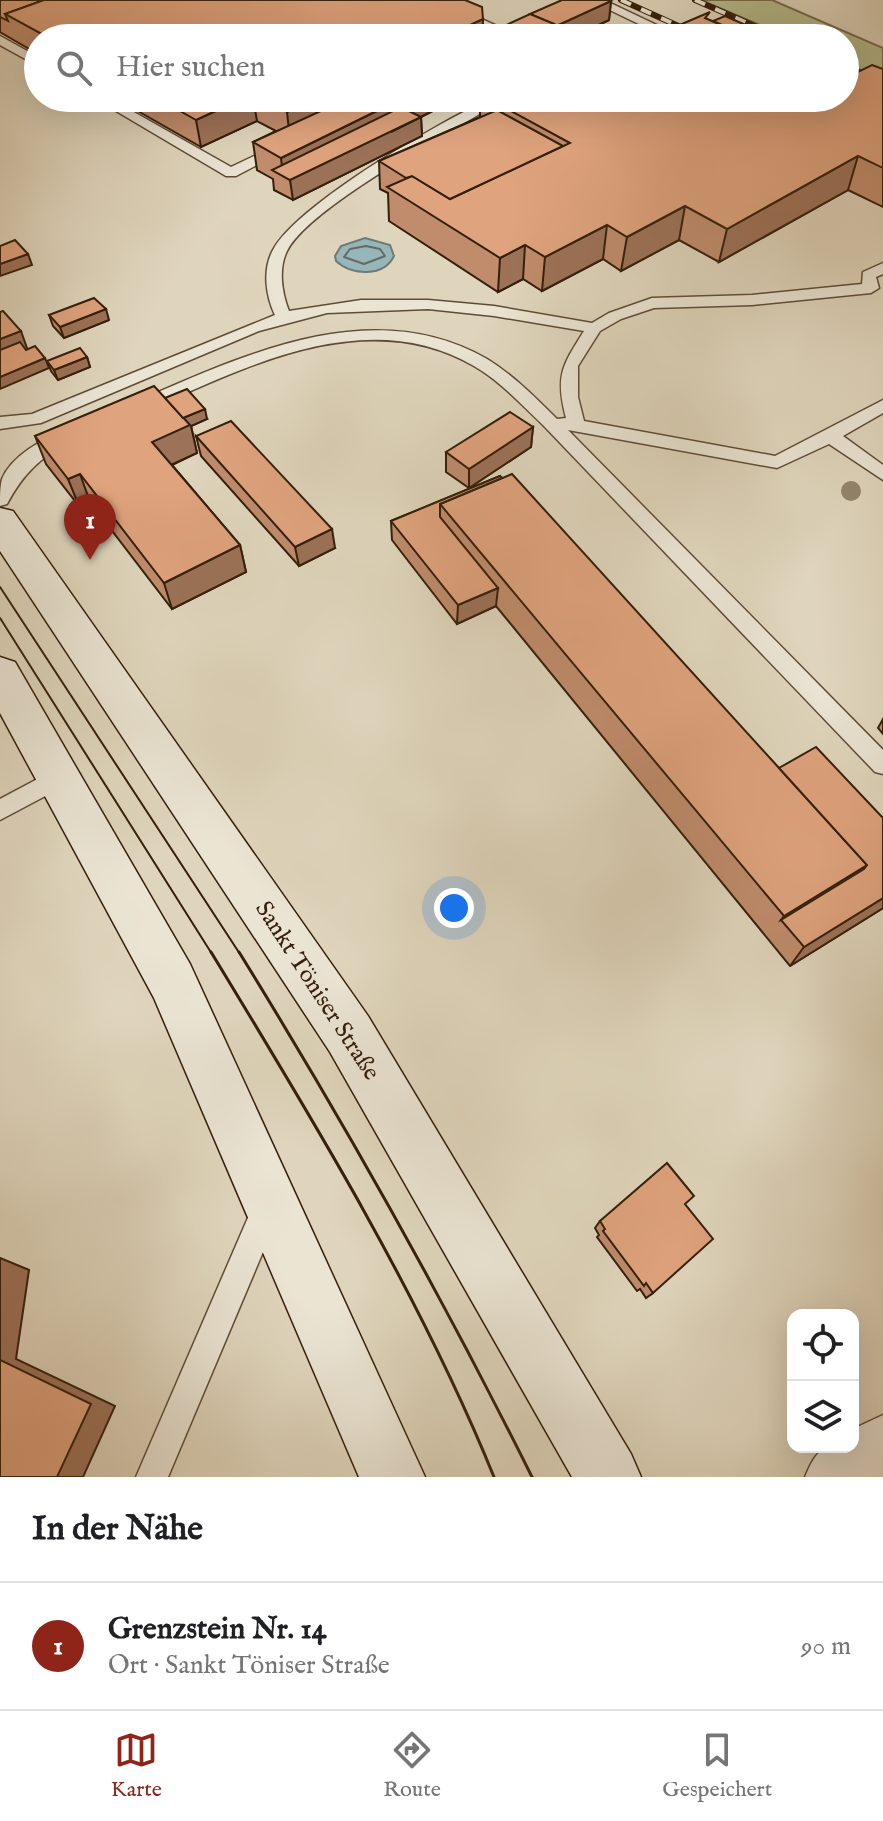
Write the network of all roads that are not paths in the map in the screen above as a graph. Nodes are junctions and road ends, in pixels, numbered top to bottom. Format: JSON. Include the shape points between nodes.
{"nodes":[{"id":1,"x":430,"y":0,"type":"edge"},
{"id":2,"x":595,"y":0,"type":"edge"},
{"id":3,"x":485,"y":24,"type":"edge"},
{"id":4,"x":648,"y":24,"type":"edge"},
{"id":5,"x":0,"y":40,"type":"edge"},
{"id":6,"x":24,"y":54,"type":"edge"},
{"id":7,"x":124,"y":112,"type":"edge"},
{"id":8,"x":475,"y":112,"type":"edge"},
{"id":9,"x":287,"y":146,"type":"edge"},
{"id":10,"x":883,"y":268,"type":"edge"},
{"id":11,"x":877,"y":294,"type":"edge"},
{"id":12,"x":284,"y":317,"type":"junction"},
{"id":13,"x":594,"y":328,"type":"junction"},
{"id":14,"x":883,"y":406,"type":"edge"},
{"id":15,"x":124,"y":413,"type":"edge"},
{"id":16,"x":549,"y":421,"type":"junction"},
{"id":17,"x":0,"y":423,"type":"edge"},
{"id":18,"x":576,"y":425,"type":"junction"},
{"id":19,"x":82,"y":431,"type":"edge"},
{"id":20,"x":830,"y":436,"type":"junction"},
{"id":21,"x":883,"y":474,"type":"edge"},
{"id":22,"x":0,"y":499,"type":"edge"},
{"id":23,"x":0,"y":521,"type":"edge"},
{"id":24,"x":0,"y":674,"type":"edge"},
{"id":25,"x":883,"y":765,"type":"edge"},
{"id":26,"x":60,"y":777,"type":"junction"},
{"id":27,"x":0,"y":810,"type":"edge"},
{"id":28,"x":273,"y":1208,"type":"junction"},
{"id":29,"x":883,"y":1447,"type":"edge"},
{"id":30,"x":152,"y":1477,"type":"edge"},
{"id":31,"x":392,"y":1477,"type":"edge"},
{"id":32,"x":608,"y":1477,"type":"edge"},
{"id":33,"x":838,"y":1477,"type":"edge"}],
"edges":[{"from":1,"to":3,"type":"lane"},
{"from":2,"to":4,"type":"lane"},
{"from":5,"to":6,"type":"lane"},
{"from":7,"to":9,"type":"lane","via":[[231,173]]},
{"from":8,"to":12,"type":"lane","via":[[302,223],[279,250],[273,297]]},
{"from":10,"to":11,"type":"lane","via":[[868,275]]},
{"from":11,"to":13,"type":"lane","via":[[652,303]]},
{"from":12,"to":13,"type":"lane","via":[[326,308],[441,305]]},
{"from":12,"to":17,"type":"lane","via":[[35,419]]},
{"from":13,"to":18,"type":"lane","via":[[570,366],[569,397]]},
{"from":14,"to":20,"type":"lane"},
{"from":15,"to":16,"type":"lane","via":[[300,342],[370,334],[468,355]]},
{"from":16,"to":18,"type":"lane"},
{"from":16,"to":25,"type":"lane"},
{"from":18,"to":20,"type":"lane","via":[[777,462]]},
{"from":19,"to":22,"type":"lane","via":[[28,458]]},
{"from":20,"to":21,"type":"lane"},
{"from":23,"to":32,"type":"main road","name":"Sankt Töniser Straße","via":[[349,1034]]},
{"from":24,"to":26,"type":"main road"},
{"from":26,"to":27,"type":"lane"},
{"from":26,"to":28,"type":"main road","via":[[172,981]]},
{"from":28,"to":30,"type":"lane","via":[[260,1223]]},
{"from":28,"to":31,"type":"main road"},
{"from":29,"to":33,"type":"main road"}]}
